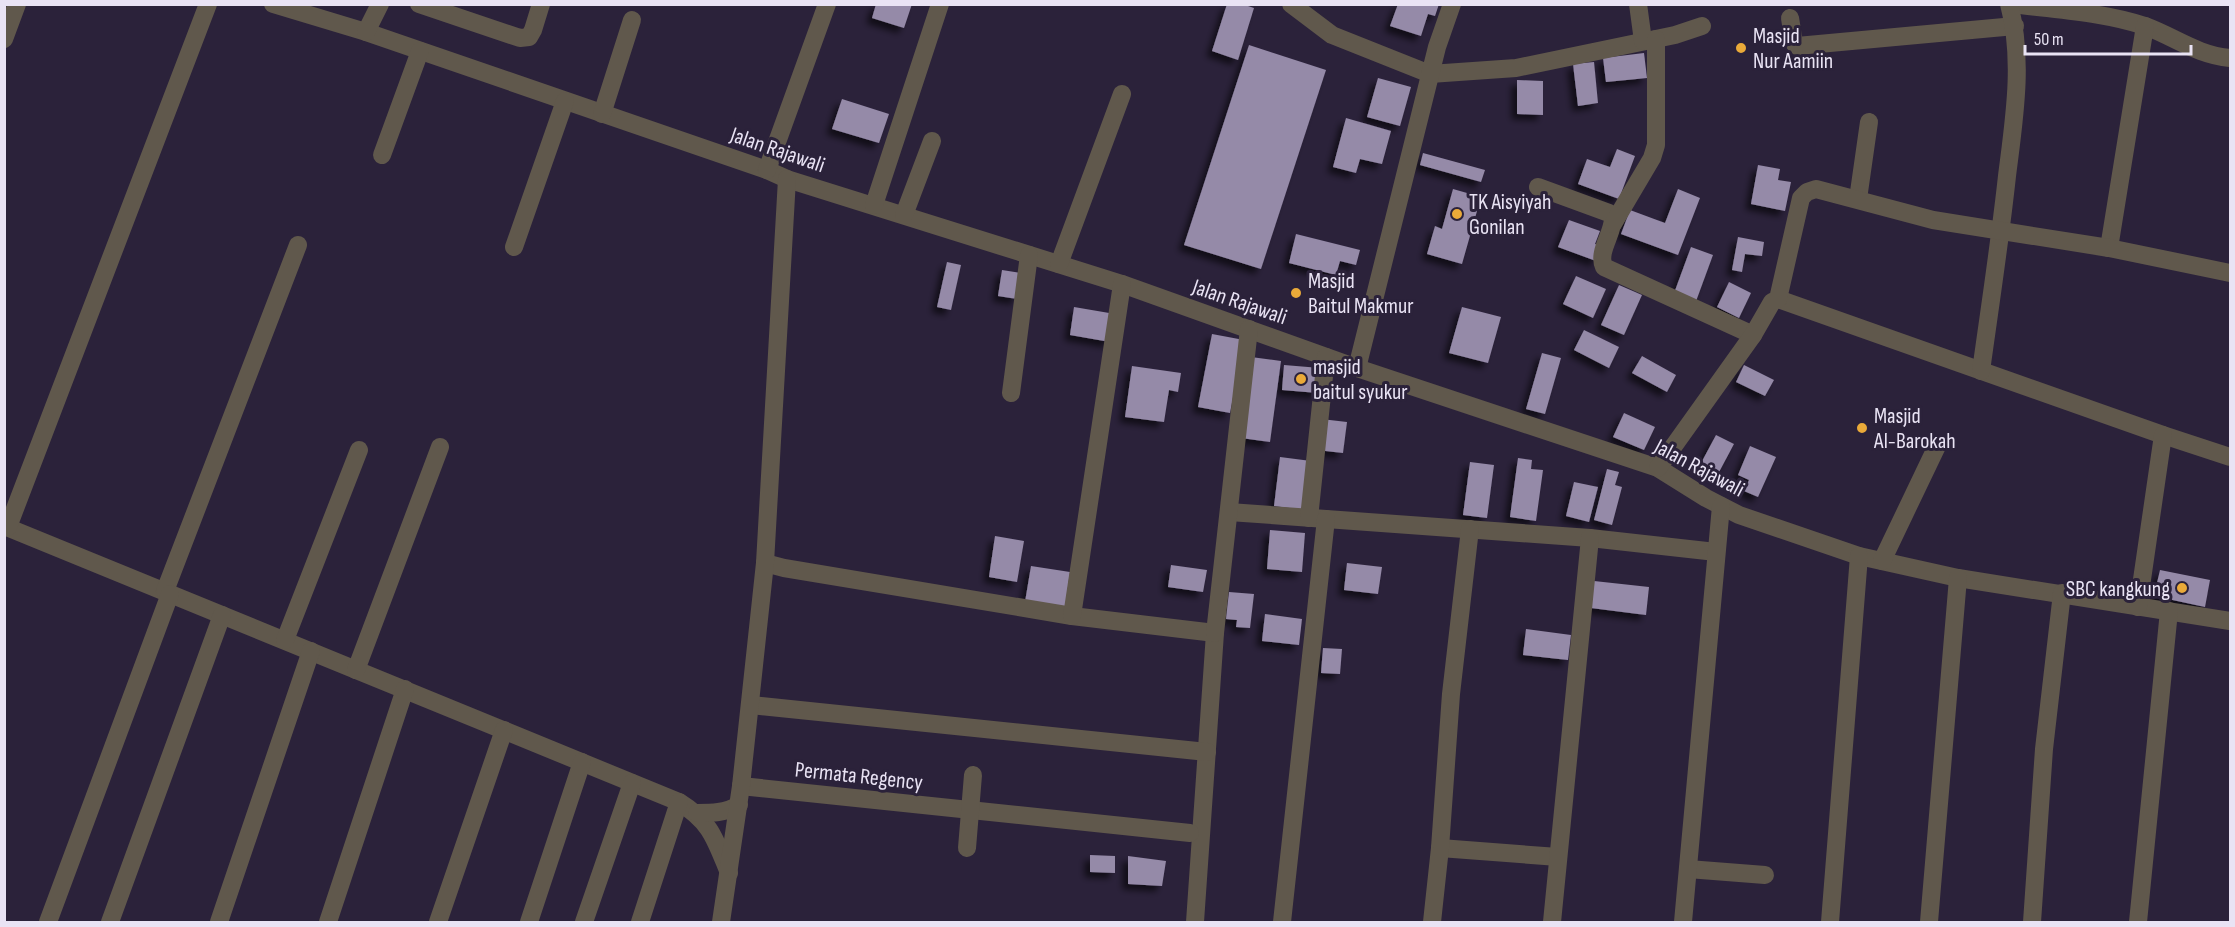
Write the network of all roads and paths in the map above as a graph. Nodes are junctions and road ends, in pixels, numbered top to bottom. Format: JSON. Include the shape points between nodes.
{"nodes":[{"id":1,"x":17,"y":4,"type":"edge"},
{"id":2,"x":208,"y":4,"type":"edge"},
{"id":3,"x":273,"y":4,"type":"edge"},
{"id":4,"x":380,"y":4,"type":"edge"},
{"id":5,"x":418,"y":4,"type":"edge"},
{"id":6,"x":541,"y":4,"type":"edge"},
{"id":7,"x":827,"y":4,"type":"edge"},
{"id":8,"x":940,"y":4,"type":"edge"},
{"id":9,"x":1291,"y":4,"type":"edge"},
{"id":10,"x":1452,"y":4,"type":"edge"},
{"id":11,"x":1638,"y":4,"type":"edge"},
{"id":12,"x":2011,"y":4,"type":"edge"},
{"id":13,"x":1790,"y":18,"type":"dead end"},
{"id":14,"x":632,"y":20,"type":"dead end"},
{"id":15,"x":1701,"y":26,"type":"dead end"},
{"id":16,"x":2015,"y":26,"type":"junction"},
{"id":17,"x":2145,"y":26,"type":"junction"},
{"id":18,"x":366,"y":32,"type":"junction"},
{"id":19,"x":4,"y":39,"type":"edge"},
{"id":20,"x":1650,"y":40,"type":"junction"},
{"id":21,"x":420,"y":51,"type":"junction"},
{"id":22,"x":2230,"y":58,"type":"edge"},
{"id":23,"x":1430,"y":74,"type":"junction"},
{"id":24,"x":1122,"y":94,"type":"dead end"},
{"id":25,"x":565,"y":101,"type":"junction"},
{"id":26,"x":603,"y":114,"type":"junction"},
{"id":27,"x":1869,"y":122,"type":"dead end"},
{"id":28,"x":932,"y":141,"type":"dead end"},
{"id":29,"x":382,"y":155,"type":"dead end"},
{"id":30,"x":767,"y":170,"type":"junction"},
{"id":31,"x":787,"y":179,"type":"junction"},
{"id":32,"x":1538,"y":187,"type":"dead end"},
{"id":33,"x":1858,"y":199,"type":"junction"},
{"id":34,"x":874,"y":205,"type":"junction"},
{"id":35,"x":904,"y":215,"type":"junction"},
{"id":36,"x":1613,"y":224,"type":"junction"},
{"id":37,"x":2001,"y":231,"type":"junction"},
{"id":38,"x":298,"y":245,"type":"dead end"},
{"id":39,"x":514,"y":247,"type":"dead end"},
{"id":40,"x":2109,"y":248,"type":"junction"},
{"id":41,"x":1029,"y":255,"type":"junction"},
{"id":42,"x":1059,"y":264,"type":"junction"},
{"id":43,"x":2230,"y":273,"type":"edge"},
{"id":44,"x":1122,"y":284,"type":"junction"},
{"id":45,"x":1778,"y":299,"type":"junction"},
{"id":46,"x":1249,"y":329,"type":"junction"},
{"id":47,"x":1753,"y":335,"type":"junction"},
{"id":48,"x":1326,"y":357,"type":"junction"},
{"id":49,"x":1357,"y":368,"type":"junction"},
{"id":50,"x":1981,"y":371,"type":"junction"},
{"id":51,"x":1011,"y":393,"type":"dead end"},
{"id":52,"x":2163,"y":435,"type":"junction"},
{"id":53,"x":1937,"y":446,"type":"dead end"},
{"id":54,"x":440,"y":447,"type":"dead end"},
{"id":55,"x":358,"y":450,"type":"dead end"},
{"id":56,"x":2230,"y":457,"type":"edge"},
{"id":57,"x":1658,"y":468,"type":"junction"},
{"id":58,"x":1721,"y":506,"type":"junction"},
{"id":59,"x":1229,"y":512,"type":"junction"},
{"id":60,"x":1317,"y":518,"type":"junction"},
{"id":61,"x":6,"y":526,"type":"edge"},
{"id":62,"x":1470,"y":528,"type":"junction"},
{"id":63,"x":1590,"y":538,"type":"junction"},
{"id":64,"x":1716,"y":552,"type":"junction"},
{"id":65,"x":1859,"y":556,"type":"junction"},
{"id":66,"x":1882,"y":561,"type":"junction"},
{"id":67,"x":765,"y":563,"type":"junction"},
{"id":68,"x":1958,"y":578,"type":"junction"},
{"id":69,"x":167,"y":592,"type":"junction"},
{"id":70,"x":2062,"y":593,"type":"junction"},
{"id":71,"x":2138,"y":607,"type":"junction"},
{"id":72,"x":2169,"y":611,"type":"junction"},
{"id":73,"x":222,"y":615,"type":"junction"},
{"id":74,"x":1072,"y":616,"type":"junction"},
{"id":75,"x":2230,"y":621,"type":"edge"},
{"id":76,"x":1215,"y":633,"type":"junction"},
{"id":77,"x":285,"y":640,"type":"junction"},
{"id":78,"x":311,"y":651,"type":"junction"},
{"id":79,"x":356,"y":670,"type":"junction"},
{"id":80,"x":405,"y":689,"type":"junction"},
{"id":81,"x":751,"y":705,"type":"junction"},
{"id":82,"x":504,"y":730,"type":"junction"},
{"id":83,"x":1207,"y":752,"type":"junction"},
{"id":84,"x":582,"y":762,"type":"junction"},
{"id":85,"x":973,"y":775,"type":"dead end"},
{"id":86,"x":632,"y":783,"type":"junction"},
{"id":87,"x":741,"y":786,"type":"junction"},
{"id":88,"x":678,"y":802,"type":"junction"},
{"id":89,"x":739,"y":805,"type":"junction"},
{"id":90,"x":970,"y":812,"type":"junction"},
{"id":91,"x":696,"y":813,"type":"junction"},
{"id":92,"x":1190,"y":833,"type":"dead end"},
{"id":93,"x":967,"y":848,"type":"dead end"},
{"id":94,"x":1440,"y":848,"type":"junction"},
{"id":95,"x":1558,"y":857,"type":"junction"},
{"id":96,"x":1688,"y":869,"type":"junction"},
{"id":97,"x":729,"y":873,"type":"junction"},
{"id":98,"x":1766,"y":874,"type":"dead end"},
{"id":99,"x":48,"y":922,"type":"edge"},
{"id":100,"x":110,"y":922,"type":"edge"},
{"id":101,"x":219,"y":922,"type":"edge"},
{"id":102,"x":328,"y":922,"type":"edge"},
{"id":103,"x":438,"y":922,"type":"edge"},
{"id":104,"x":529,"y":922,"type":"edge"},
{"id":105,"x":584,"y":922,"type":"edge"},
{"id":106,"x":640,"y":922,"type":"edge"},
{"id":107,"x":721,"y":922,"type":"edge"},
{"id":108,"x":1195,"y":922,"type":"edge"},
{"id":109,"x":1282,"y":922,"type":"edge"},
{"id":110,"x":1432,"y":922,"type":"edge"},
{"id":111,"x":1552,"y":922,"type":"edge"},
{"id":112,"x":1683,"y":922,"type":"edge"},
{"id":113,"x":1830,"y":922,"type":"edge"},
{"id":114,"x":1929,"y":922,"type":"edge"},
{"id":115,"x":2032,"y":922,"type":"edge"},
{"id":116,"x":2138,"y":922,"type":"edge"}],
"edges":[{"from":1,"to":19,"type":"street"},
{"from":2,"to":61,"type":"street"},
{"from":3,"to":18,"type":"street","name":"Jalan Rajawali"},
{"from":4,"to":18,"type":"street"},
{"from":5,"to":6,"type":"street","via":[[520,38],[529,37]]},
{"from":7,"to":30,"type":"street"},
{"from":8,"to":34,"type":"street"},
{"from":9,"to":23,"type":"street","via":[[1332,35]]},
{"from":10,"to":23,"type":"street"},
{"from":11,"to":20,"type":"street"},
{"from":12,"to":16,"type":"street"},
{"from":12,"to":17,"type":"street"},
{"from":13,"to":16,"type":"street","via":[[1797,46]]},
{"from":14,"to":26,"type":"street"},
{"from":15,"to":20,"type":"street"},
{"from":16,"to":37,"type":"street","via":[[2014,123]]},
{"from":17,"to":22,"type":"street","via":[[2194,50]]},
{"from":17,"to":40,"type":"street"},
{"from":18,"to":21,"type":"street","name":"Jalan Rajawali"},
{"from":20,"to":23,"type":"street","via":[[1516,68]]},
{"from":20,"to":36,"type":"street","via":[[1656,145]]},
{"from":21,"to":25,"type":"street","name":"Jalan Rajawali"},
{"from":21,"to":29,"type":"street"},
{"from":23,"to":49,"type":"street"},
{"from":24,"to":42,"type":"street"},
{"from":25,"to":26,"type":"street","name":"Jalan Rajawali"},
{"from":25,"to":39,"type":"street"},
{"from":26,"to":30,"type":"street","name":"Jalan Rajawali"},
{"from":27,"to":33,"type":"street"},
{"from":28,"to":35,"type":"street"},
{"from":30,"to":31,"type":"street","name":"Jalan Rajawali"},
{"from":31,"to":34,"type":"street","name":"Jalan Rajawali"},
{"from":31,"to":67,"type":"street"},
{"from":32,"to":36,"type":"street","via":[[1609,213]]},
{"from":33,"to":37,"type":"street","via":[[1933,220]]},
{"from":33,"to":45,"type":"street","via":[[1816,189],[1802,198]]},
{"from":34,"to":35,"type":"street","name":"Jalan Rajawali"},
{"from":35,"to":41,"type":"street","name":"Jalan Rajawali"},
{"from":36,"to":47,"type":"street","via":[[1602,257],[1604,267]]},
{"from":37,"to":40,"type":"street"},
{"from":37,"to":50,"type":"street"},
{"from":38,"to":69,"type":"street"},
{"from":40,"to":43,"type":"street"},
{"from":41,"to":42,"type":"street","name":"Jalan Rajawali"},
{"from":41,"to":51,"type":"street"},
{"from":42,"to":44,"type":"street","name":"Jalan Rajawali"},
{"from":44,"to":46,"type":"street","name":"Jalan Rajawali"},
{"from":44,"to":74,"type":"street"},
{"from":45,"to":47,"type":"street","via":[[1772,302]]},
{"from":45,"to":50,"type":"street"},
{"from":46,"to":48,"type":"street","name":"Jalan Rajawali"},
{"from":46,"to":59,"type":"street"},
{"from":47,"to":57,"type":"street"},
{"from":48,"to":49,"type":"street","name":"Jalan Rajawali"},
{"from":48,"to":60,"type":"street"},
{"from":49,"to":57,"type":"street","name":"Jalan Rajawali"},
{"from":50,"to":52,"type":"street"},
{"from":52,"to":56,"type":"street"},
{"from":52,"to":71,"type":"street"},
{"from":53,"to":66,"type":"street"},
{"from":54,"to":79,"type":"street"},
{"from":55,"to":77,"type":"street"},
{"from":57,"to":58,"type":"street","name":"Jalan Rajawali"},
{"from":58,"to":64,"type":"street"},
{"from":58,"to":65,"type":"street","name":"Jalan Rajawali"},
{"from":59,"to":60,"type":"street"},
{"from":59,"to":76,"type":"street"},
{"from":60,"to":62,"type":"street"},
{"from":60,"to":109,"type":"street"},
{"from":61,"to":69,"type":"street"},
{"from":62,"to":63,"type":"street"},
{"from":62,"to":94,"type":"street","via":[[1451,694]]},
{"from":63,"to":64,"type":"street"},
{"from":63,"to":95,"type":"street"},
{"from":64,"to":96,"type":"street"},
{"from":65,"to":66,"type":"street","name":"Jalan Rajawali"},
{"from":65,"to":113,"type":"street"},
{"from":66,"to":68,"type":"street","name":"Jalan Rajawali"},
{"from":67,"to":74,"type":"street"},
{"from":67,"to":81,"type":"street"},
{"from":68,"to":70,"type":"street","name":"Jalan Rajawali"},
{"from":68,"to":114,"type":"street"},
{"from":69,"to":73,"type":"street"},
{"from":69,"to":99,"type":"street"},
{"from":70,"to":71,"type":"street","name":"Jalan Rajawali"},
{"from":70,"to":115,"type":"street","via":[[2043,749]]},
{"from":71,"to":72,"type":"street","name":"Jalan Rajawali"},
{"from":72,"to":75,"type":"street","name":"Jalan Rajawali"},
{"from":72,"to":116,"type":"street"},
{"from":73,"to":77,"type":"street"},
{"from":73,"to":100,"type":"street"},
{"from":74,"to":76,"type":"street"},
{"from":76,"to":83,"type":"street"},
{"from":77,"to":78,"type":"street"},
{"from":78,"to":79,"type":"street"},
{"from":78,"to":101,"type":"street"},
{"from":79,"to":80,"type":"street"},
{"from":80,"to":82,"type":"street"},
{"from":80,"to":102,"type":"street"},
{"from":81,"to":83,"type":"street"},
{"from":81,"to":87,"type":"street"},
{"from":82,"to":84,"type":"street"},
{"from":82,"to":103,"type":"street"},
{"from":83,"to":108,"type":"street"},
{"from":84,"to":86,"type":"street"},
{"from":84,"to":104,"type":"street"},
{"from":85,"to":90,"type":"street"},
{"from":86,"to":88,"type":"street"},
{"from":86,"to":105,"type":"street"},
{"from":87,"to":89,"type":"street"},
{"from":87,"to":90,"type":"street","name":"Permata Regency"},
{"from":88,"to":91,"type":"street"},
{"from":88,"to":106,"type":"street"},
{"from":89,"to":91,"type":"street","via":[[728,811]]},
{"from":89,"to":97,"type":"street"},
{"from":90,"to":92,"type":"street","name":"Permata Regency"},
{"from":90,"to":93,"type":"street"},
{"from":91,"to":97,"type":"street","via":[[716,841]]},
{"from":94,"to":95,"type":"street"},
{"from":94,"to":110,"type":"street"},
{"from":95,"to":111,"type":"street"},
{"from":96,"to":98,"type":"street"},
{"from":96,"to":112,"type":"street"},
{"from":97,"to":107,"type":"street"}]}
